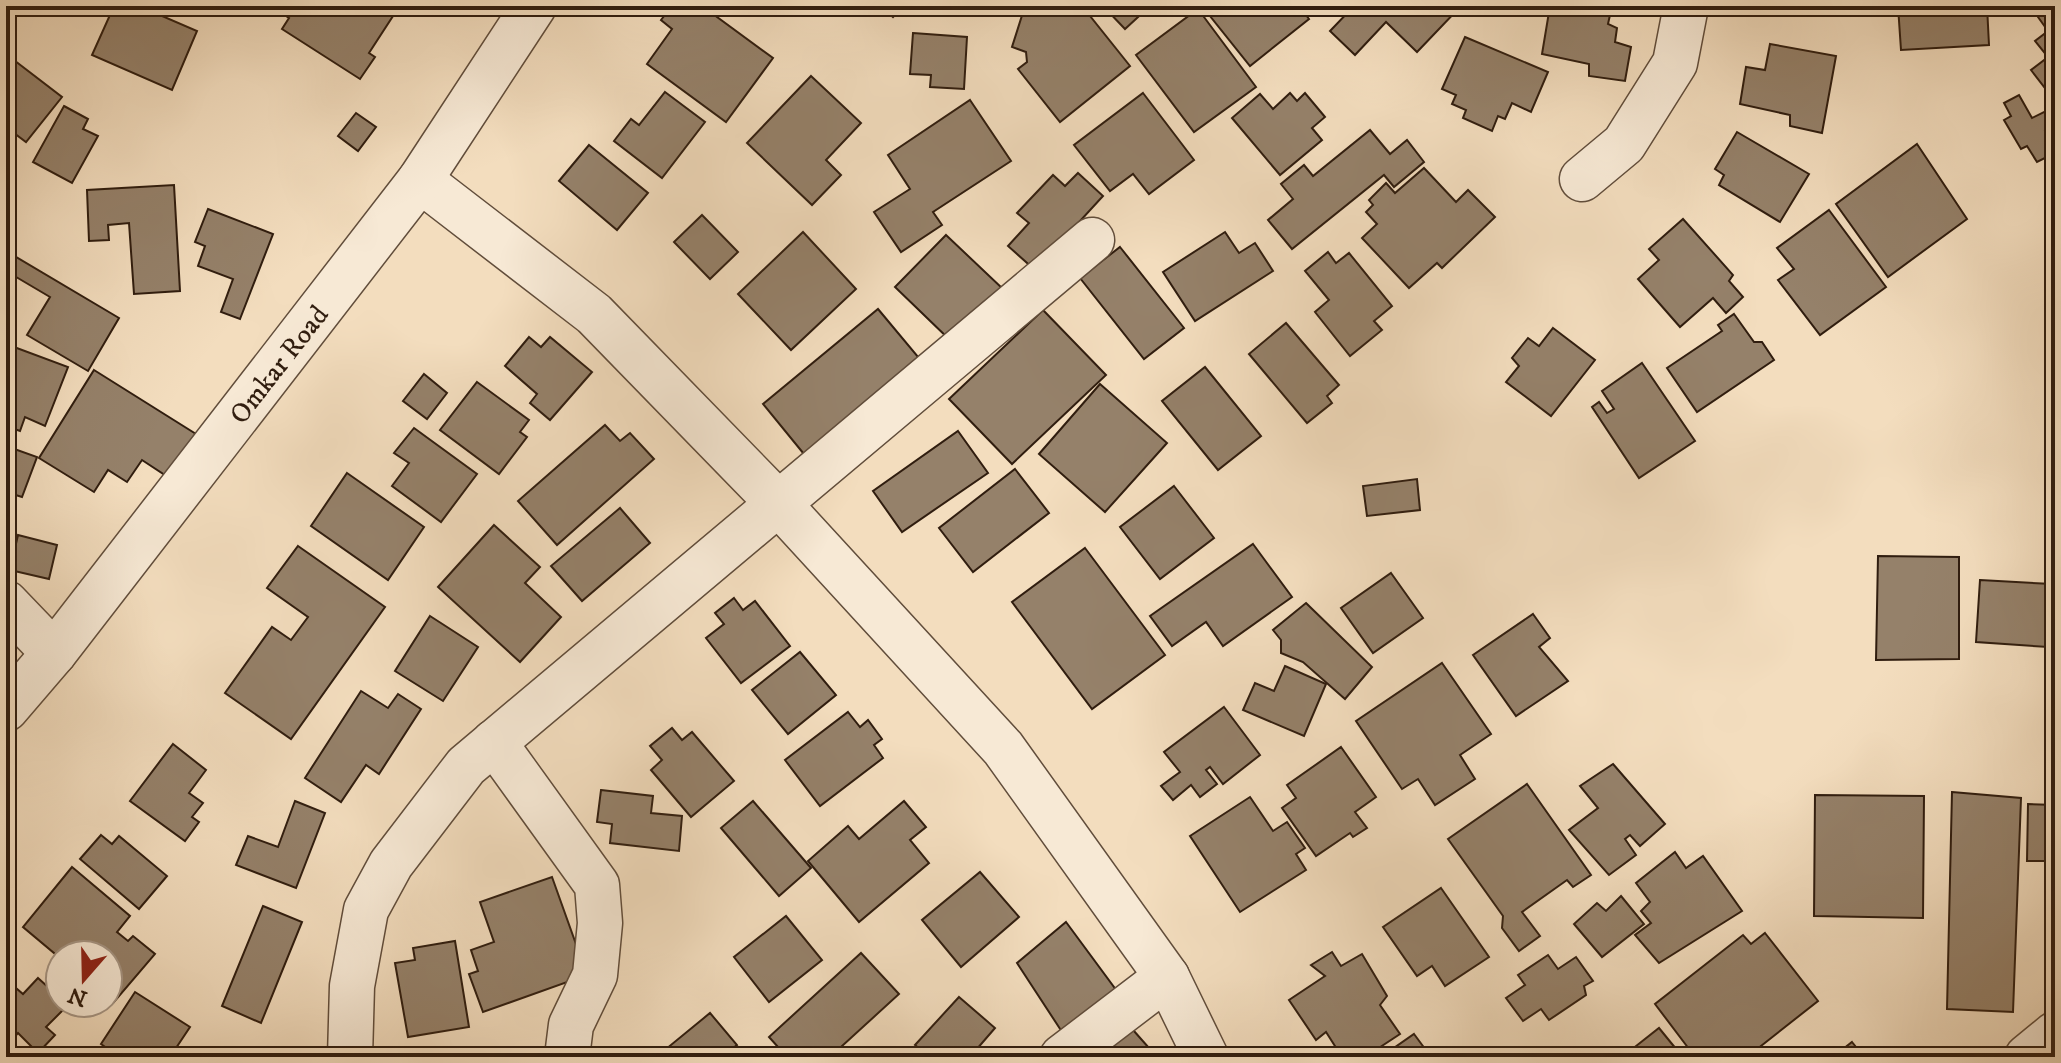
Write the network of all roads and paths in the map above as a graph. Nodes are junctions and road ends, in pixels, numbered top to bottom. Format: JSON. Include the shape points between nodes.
{"nodes":[{"id":1,"x":534,"y":6,"type":"edge"},
{"id":2,"x":1686,"y":6,"type":"edge"},
{"id":3,"x":1582,"y":179,"type":"dead end"},
{"id":4,"x":420,"y":180,"type":"junction"},
{"id":5,"x":1092,"y":240,"type":"dead end"},
{"id":6,"x":778,"y":503,"type":"junction"},
{"id":7,"x":6,"y":603,"type":"edge"},
{"id":8,"x":54,"y":653,"type":"junction"},
{"id":9,"x":6,"y":709,"type":"edge"},
{"id":10,"x":494,"y":742,"type":"junction"},
{"id":11,"x":1167,"y":977,"type":"junction"},
{"id":12,"x":2055,"y":1034,"type":"edge"},
{"id":13,"x":350,"y":1057,"type":"edge"},
{"id":14,"x":567,"y":1057,"type":"edge"},
{"id":15,"x":1062,"y":1057,"type":"edge"},
{"id":16,"x":1206,"y":1057,"type":"edge"},
{"id":17,"x":2027,"y":1057,"type":"edge"}],
"edges":[{"from":1,"to":4,"type":"street","name":"Omkar Road"},
{"from":2,"to":3,"type":"street","via":[[1675,63],[1624,144]]},
{"from":4,"to":6,"type":"street","via":[[594,314]]},
{"from":4,"to":8,"type":"street","name":"Omkar Road"},
{"from":5,"to":6,"type":"street"},
{"from":6,"to":10,"type":"street"},
{"from":6,"to":11,"type":"street","via":[[1003,748]]},
{"from":7,"to":8,"type":"street"},
{"from":8,"to":9,"type":"street","name":"Omkar Road"},
{"from":10,"to":13,"type":"street","via":[[466,766],[391,864],[366,910],[352,986]]},
{"from":10,"to":14,"type":"street","via":[[597,885],[595,975],[571,1025]]},
{"from":11,"to":15,"type":"street"},
{"from":11,"to":16,"type":"street"},
{"from":12,"to":17,"type":"street"}]}
